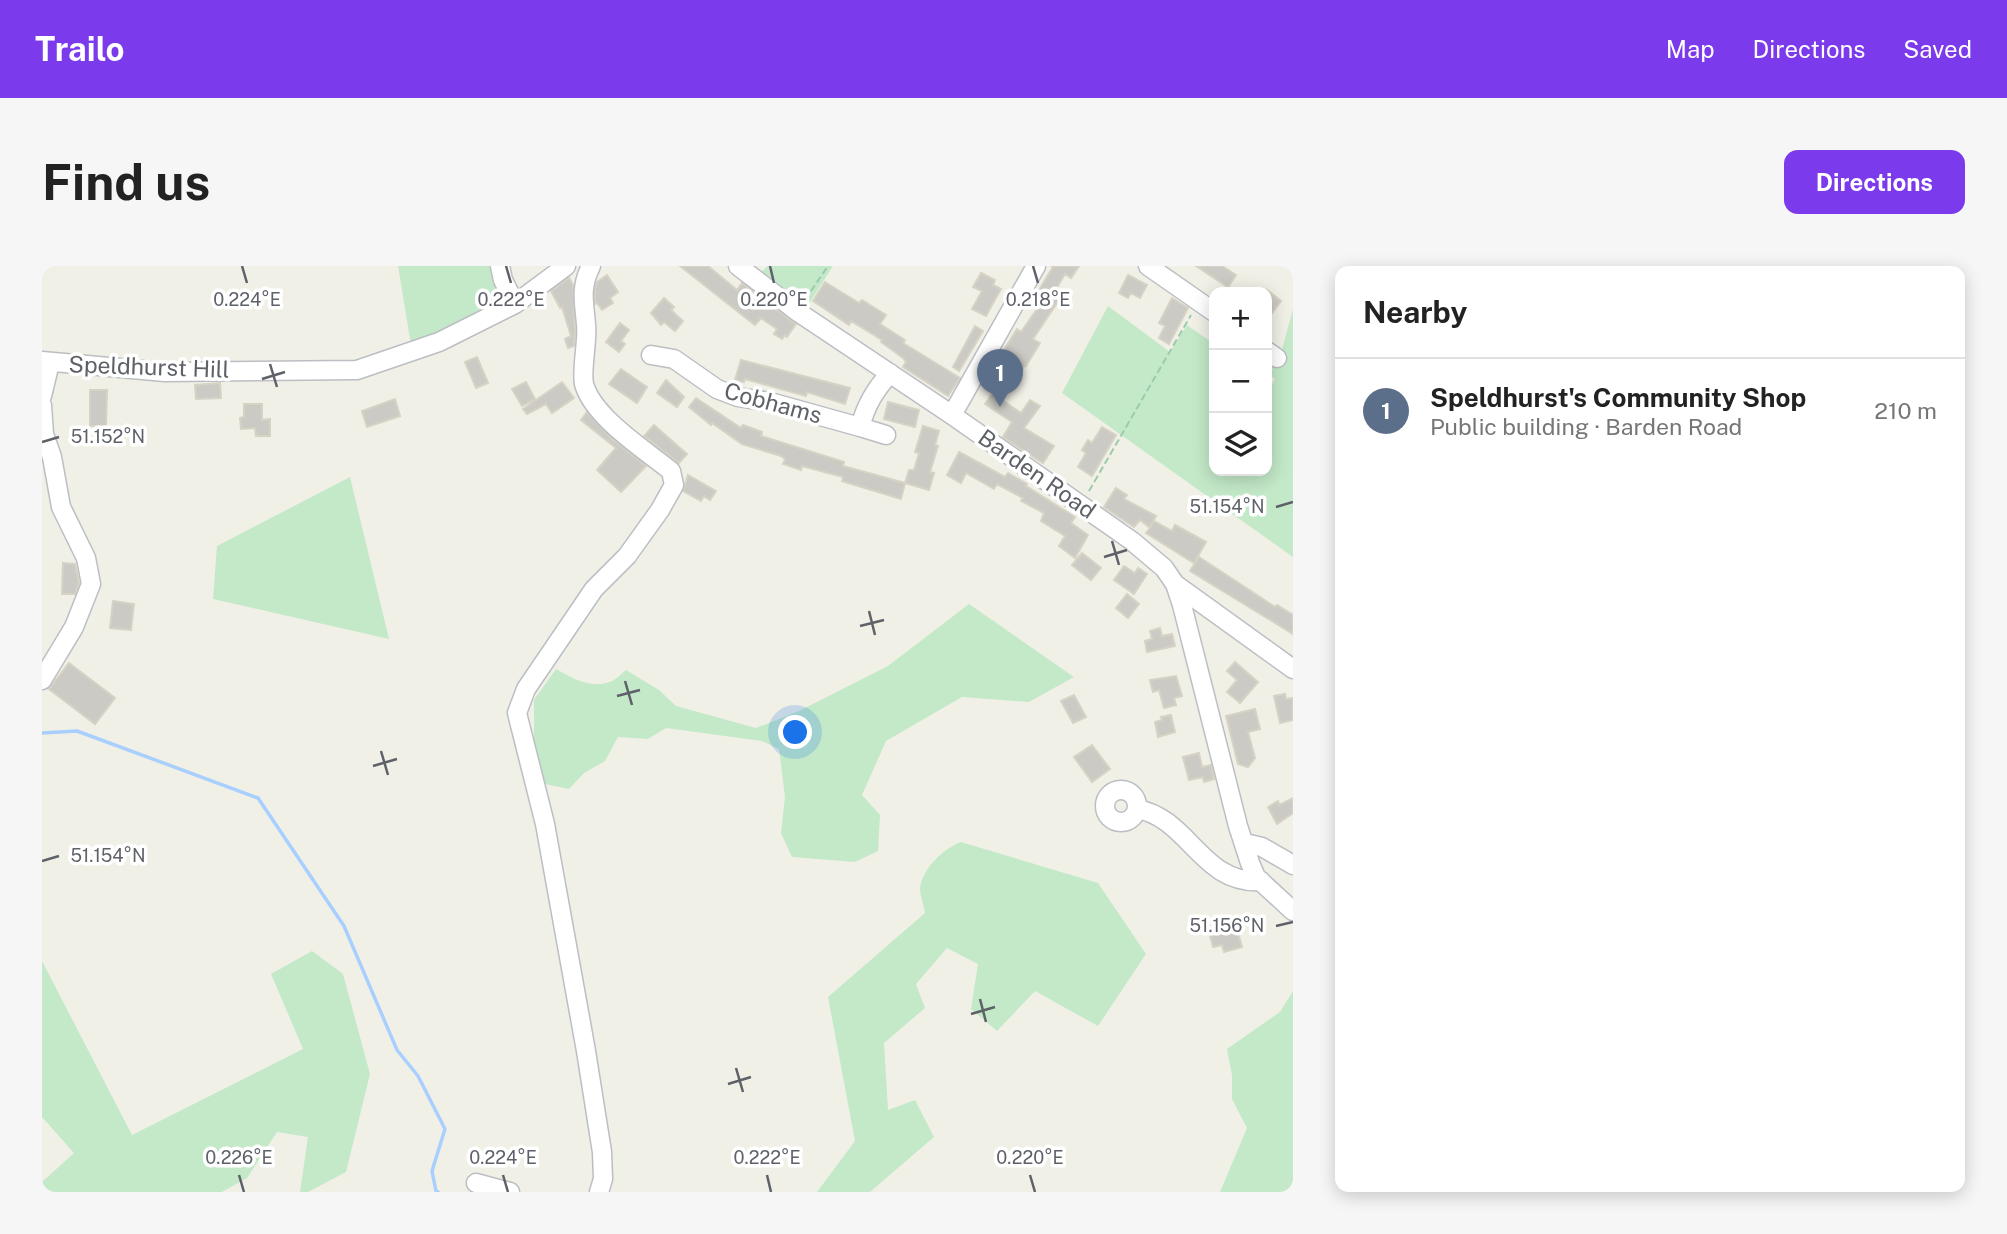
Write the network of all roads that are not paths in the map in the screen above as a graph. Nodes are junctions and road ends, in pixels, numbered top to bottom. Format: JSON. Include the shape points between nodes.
{"nodes":[{"id":1,"x":500,"y":266,"type":"edge"},
{"id":2,"x":566,"y":266,"type":"edge"},
{"id":3,"x":591,"y":266,"type":"edge"},
{"id":4,"x":738,"y":266,"type":"edge"},
{"id":5,"x":1036,"y":266,"type":"edge"},
{"id":6,"x":1148,"y":266,"type":"edge"},
{"id":7,"x":515,"y":304,"type":"junction"},
{"id":8,"x":1207,"y":307,"type":"edge"},
{"id":9,"x":651,"y":355,"type":"dead end"},
{"id":10,"x":46,"y":362,"type":"edge"},
{"id":11,"x":890,"y":373,"type":"junction"},
{"id":12,"x":42,"y":396,"type":"edge"},
{"id":13,"x":42,"y":405,"type":"edge"},
{"id":14,"x":952,"y":415,"type":"junction"},
{"id":15,"x":860,"y":427,"type":"junction"},
{"id":16,"x":886,"y":435,"type":"dead end"},
{"id":17,"x":1175,"y":584,"type":"junction"},
{"id":18,"x":1293,"y":669,"type":"edge"},
{"id":19,"x":42,"y":680,"type":"edge"},
{"id":20,"x":1137,"y":809,"type":"dead end"},
{"id":21,"x":1245,"y":843,"type":"junction"},
{"id":22,"x":1293,"y":865,"type":"edge"},
{"id":23,"x":1261,"y":881,"type":"junction"},
{"id":24,"x":1293,"y":911,"type":"edge"},
{"id":25,"x":476,"y":1183,"type":"dead end"},
{"id":26,"x":510,"y":1192,"type":"edge"},
{"id":27,"x":599,"y":1192,"type":"edge"}],
"edges":[{"from":1,"to":7,"type":"street"},
{"from":2,"to":7,"type":"street","name":"Speldhurst Hill"},
{"from":3,"to":27,"type":"street","via":[[583,295],[583,381],[591,400],[620,431],[671,471],[674,485],[626,556],[594,589],[526,689],[517,713],[545,824],[586,1051],[602,1152]]},
{"from":4,"to":11,"type":"street","name":"Barden Road"},
{"from":5,"to":14,"type":"street"},
{"from":6,"to":8,"type":"street"},
{"from":7,"to":10,"type":"street","name":"Speldhurst Hill","via":[[439,342],[357,370],[165,372]]},
{"from":9,"to":15,"type":"street","name":"Cobhams","via":[[674,359],[717,389],[738,397]]},
{"from":10,"to":12,"type":"street"},
{"from":11,"to":14,"type":"street","name":"Barden Road"},
{"from":11,"to":15,"type":"street","via":[[875,390]]},
{"from":13,"to":19,"type":"street","via":[[61,507],[86,558],[91,584],[74,627]]},
{"from":14,"to":17,"type":"street","name":"Barden Road","via":[[1132,541],[1164,568]]},
{"from":15,"to":16,"type":"street","name":"Cobhams"},
{"from":17,"to":18,"type":"street"},
{"from":17,"to":21,"type":"street","name":"Barden Road"},
{"from":20,"to":23,"type":"street","via":[[1152,812],[1173,827],[1224,875]]},
{"from":21,"to":22,"type":"street"},
{"from":21,"to":23,"type":"street","name":"Barden Road"},
{"from":23,"to":24,"type":"street","name":"Barden Road"},
{"from":25,"to":26,"type":"street"}]}
